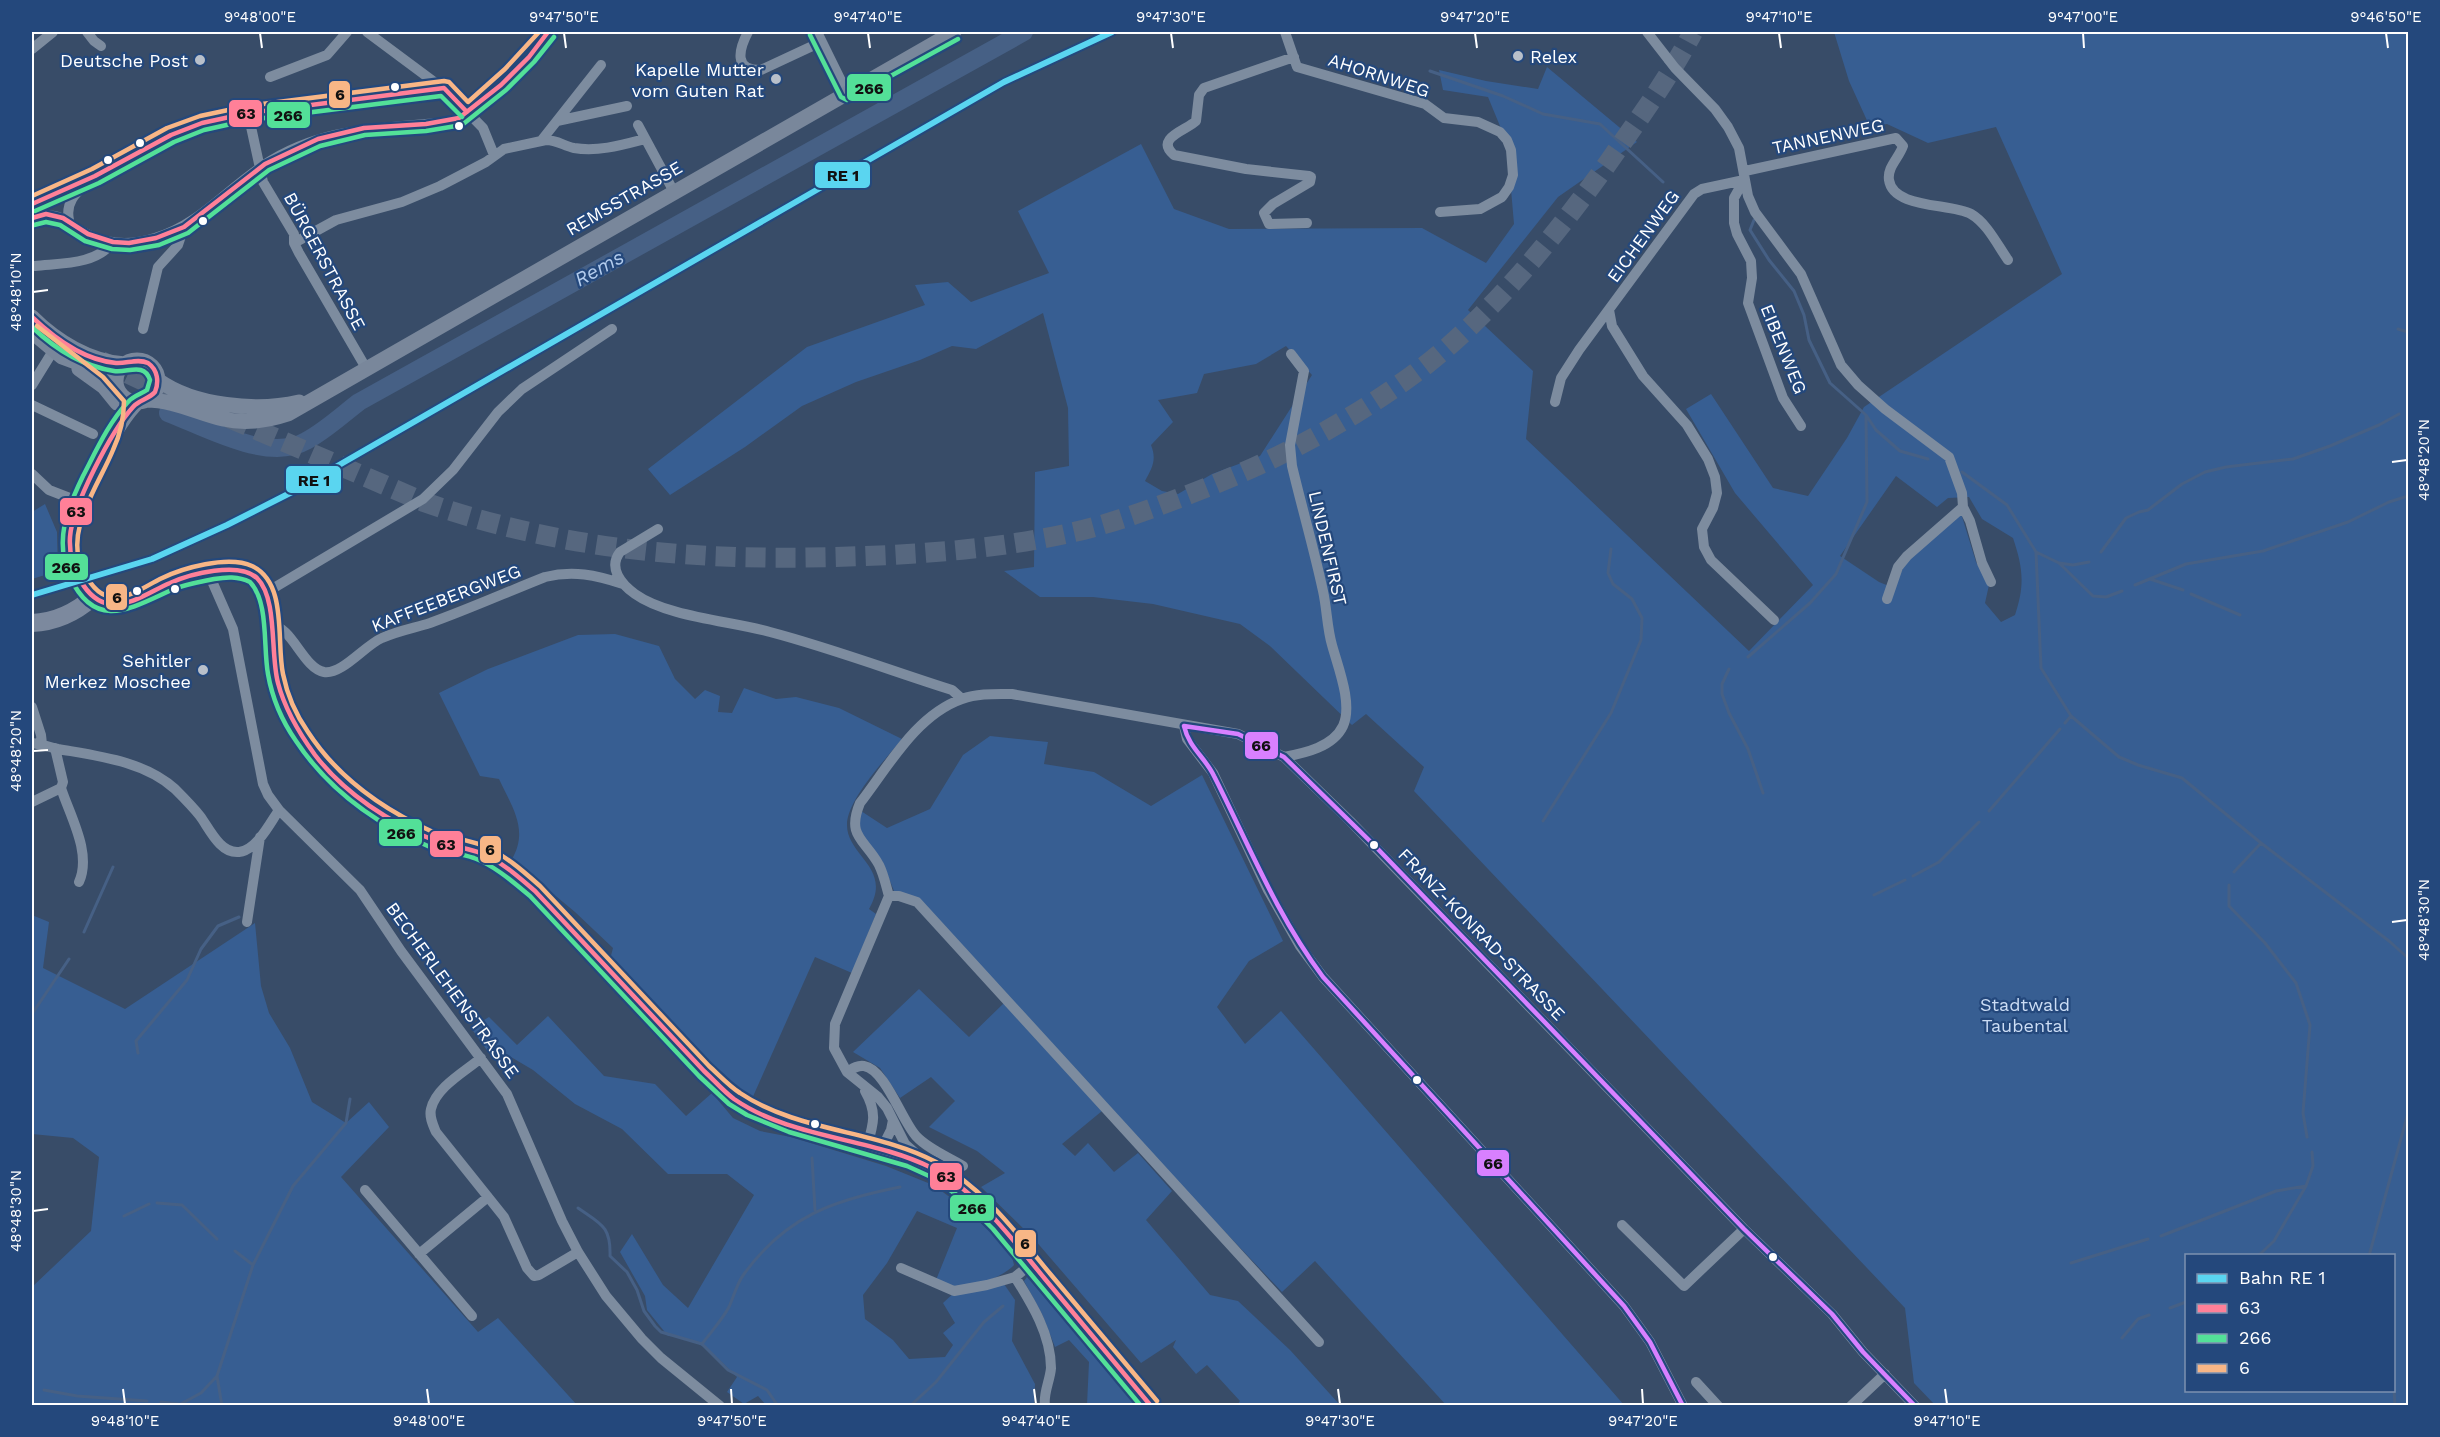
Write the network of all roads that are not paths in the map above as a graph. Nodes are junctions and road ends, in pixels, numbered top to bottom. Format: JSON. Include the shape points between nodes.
{"nodes":[{"id":1,"x":53,"y":32,"type":"edge"},
{"id":2,"x":87,"y":32,"type":"edge"},
{"id":3,"x":347,"y":32,"type":"edge"},
{"id":4,"x":367,"y":32,"type":"edge"},
{"id":5,"x":748,"y":32,"type":"edge"},
{"id":6,"x":954,"y":32,"type":"edge"},
{"id":7,"x":1285,"y":32,"type":"edge"},
{"id":8,"x":1647,"y":32,"type":"edge"},
{"id":9,"x":819,"y":37,"type":"edge"},
{"id":10,"x":100,"y":45,"type":"dead end"},
{"id":11,"x":32,"y":49,"type":"edge"},
{"id":12,"x":1294,"y":57,"type":"junction"},
{"id":13,"x":601,"y":65,"type":"dead end"},
{"id":14,"x":270,"y":77,"type":"dead end"},
{"id":15,"x":444,"y":88,"type":"junction"},
{"id":16,"x":847,"y":93,"type":"junction"},
{"id":17,"x":627,"y":106,"type":"dead end"},
{"id":18,"x":467,"y":112,"type":"junction"},
{"id":19,"x":248,"y":113,"type":"junction"},
{"id":20,"x":557,"y":121,"type":"junction"},
{"id":21,"x":638,"y":124,"type":"dead end"},
{"id":22,"x":645,"y":139,"type":"junction"},
{"id":23,"x":541,"y":141,"type":"junction"},
{"id":24,"x":494,"y":155,"type":"junction"},
{"id":25,"x":260,"y":167,"type":"junction"},
{"id":26,"x":1744,"y":175,"type":"junction"},
{"id":27,"x":95,"y":176,"type":"junction"},
{"id":28,"x":62,"y":189,"type":"junction"},
{"id":29,"x":674,"y":192,"type":"junction"},
{"id":30,"x":71,"y":199,"type":"junction"},
{"id":31,"x":32,"y":201,"type":"edge"},
{"id":32,"x":1440,"y":212,"type":"dead end"},
{"id":33,"x":32,"y":218,"type":"edge"},
{"id":34,"x":69,"y":220,"type":"junction"},
{"id":35,"x":1307,"y":223,"type":"dead end"},
{"id":36,"x":184,"y":227,"type":"junction"},
{"id":37,"x":113,"y":242,"type":"junction"},
{"id":38,"x":294,"y":243,"type":"junction"},
{"id":39,"x":2008,"y":260,"type":"dead end"},
{"id":40,"x":35,"y":266,"type":"dead end"},
{"id":41,"x":1609,"y":310,"type":"junction"},
{"id":42,"x":32,"y":317,"type":"edge"},
{"id":43,"x":143,"y":329,"type":"dead end"},
{"id":44,"x":612,"y":329,"type":"dead end"},
{"id":45,"x":32,"y":332,"type":"edge"},
{"id":46,"x":58,"y":354,"type":"junction"},
{"id":47,"x":1291,"y":354,"type":"dead end"},
{"id":48,"x":125,"y":364,"type":"junction"},
{"id":49,"x":366,"y":368,"type":"junction"},
{"id":50,"x":158,"y":380,"type":"junction"},
{"id":51,"x":32,"y":385,"type":"edge"},
{"id":52,"x":117,"y":392,"type":"junction"},
{"id":53,"x":142,"y":401,"type":"junction"},
{"id":54,"x":1555,"y":402,"type":"dead end"},
{"id":55,"x":32,"y":405,"type":"edge"},
{"id":56,"x":258,"y":414,"type":"junction"},
{"id":57,"x":1801,"y":426,"type":"dead end"},
{"id":58,"x":93,"y":434,"type":"dead end"},
{"id":59,"x":108,"y":445,"type":"junction"},
{"id":60,"x":32,"y":474,"type":"edge"},
{"id":61,"x":80,"y":502,"type":"junction"},
{"id":62,"x":1964,"y":507,"type":"junction"},
{"id":63,"x":658,"y":529,"type":"dead end"},
{"id":64,"x":208,"y":572,"type":"junction"},
{"id":65,"x":1991,"y":582,"type":"dead end"},
{"id":66,"x":624,"y":584,"type":"junction"},
{"id":67,"x":267,"y":592,"type":"junction"},
{"id":68,"x":93,"y":597,"type":"junction"},
{"id":69,"x":1887,"y":599,"type":"dead end"},
{"id":70,"x":1774,"y":621,"type":"dead end"},
{"id":71,"x":32,"y":623,"type":"edge"},
{"id":72,"x":271,"y":625,"type":"junction"},
{"id":73,"x":962,"y":699,"type":"junction"},
{"id":74,"x":32,"y":706,"type":"edge"},
{"id":75,"x":1184,"y":726,"type":"junction"},
{"id":76,"x":37,"y":743,"type":"edge"},
{"id":77,"x":55,"y":748,"type":"junction"},
{"id":78,"x":1284,"y":757,"type":"junction"},
{"id":79,"x":61,"y":788,"type":"junction"},
{"id":80,"x":32,"y":802,"type":"edge"},
{"id":81,"x":279,"y":810,"type":"junction"},
{"id":82,"x":260,"y":837,"type":"junction"},
{"id":83,"x":79,"y":882,"type":"dead end"},
{"id":84,"x":890,"y":896,"type":"junction"},
{"id":85,"x":247,"y":922,"type":"dead end"},
{"id":86,"x":482,"y":1058,"type":"junction"},
{"id":87,"x":847,"y":1072,"type":"junction"},
{"id":88,"x":862,"y":1085,"type":"junction"},
{"id":89,"x":893,"y":1120,"type":"junction"},
{"id":90,"x":874,"y":1148,"type":"junction"},
{"id":91,"x":963,"y":1166,"type":"dead end"},
{"id":92,"x":933,"y":1169,"type":"junction"},
{"id":93,"x":365,"y":1190,"type":"dead end"},
{"id":94,"x":488,"y":1197,"type":"junction"},
{"id":95,"x":1622,"y":1225,"type":"dead end"},
{"id":96,"x":1744,"y":1229,"type":"junction"},
{"id":97,"x":578,"y":1252,"type":"junction"},
{"id":98,"x":419,"y":1254,"type":"junction"},
{"id":99,"x":1031,"y":1264,"type":"junction"},
{"id":100,"x":901,"y":1268,"type":"dead end"},
{"id":101,"x":1015,"y":1277,"type":"junction"},
{"id":102,"x":472,"y":1317,"type":"dead end"},
{"id":103,"x":1318,"y":1342,"type":"dead end"},
{"id":104,"x":1885,"y":1374,"type":"junction"},
{"id":105,"x":1696,"y":1382,"type":"dead end"},
{"id":106,"x":720,"y":1406,"type":"edge"},
{"id":107,"x":1045,"y":1406,"type":"edge"},
{"id":108,"x":1151,"y":1406,"type":"edge"},
{"id":109,"x":1683,"y":1406,"type":"edge"},
{"id":110,"x":1718,"y":1406,"type":"edge"},
{"id":111,"x":1851,"y":1406,"type":"edge"},
{"id":112,"x":1915,"y":1406,"type":"edge"}],
"edges":[{"from":1,"to":11,"type":"street"},
{"from":2,"to":10,"type":"street"},
{"from":3,"to":14,"type":"street","via":[[327,55]]},
{"from":4,"to":15,"type":"street"},
{"from":5,"to":9,"type":"street","via":[[740,47],[740,57],[752,70],[761,70]]},
{"from":6,"to":16,"type":"main road","name":"REMSSTRASSE"},
{"from":7,"to":12,"type":"street"},
{"from":8,"to":26,"type":"street","via":[[1728,127],[1739,148]]},
{"from":9,"to":16,"type":"street"},
{"from":12,"to":32,"type":"street","name":"AHORNWEG","via":[[1297,67],[1425,104],[1444,118],[1478,122],[1500,132],[1511,150],[1513,175],[1502,197],[1480,209]]},
{"from":12,"to":35,"type":"street","via":[[1204,88],[1199,95],[1196,121],[1172,135],[1168,142],[1174,155],[1311,177],[1310,182],[1264,213],[1269,224]]},
{"from":13,"to":20,"type":"street"},
{"from":15,"to":18,"type":"street"},
{"from":15,"to":19,"type":"street"},
{"from":16,"to":29,"type":"main road","name":"REMSSTRASSE"},
{"from":17,"to":20,"type":"street"},
{"from":18,"to":24,"type":"street","via":[[486,133]]},
{"from":18,"to":25,"type":"street","via":[[447,122],[381,126],[335,134]]},
{"from":19,"to":25,"type":"street","name":"BÜRGERSTRASSE"},
{"from":19,"to":27,"type":"street","via":[[202,123],[171,135]]},
{"from":20,"to":23,"type":"street"},
{"from":21,"to":22,"type":"street"},
{"from":22,"to":23,"type":"street","via":[[608,148],[573,148],[554,140]]},
{"from":22,"to":29,"type":"street"},
{"from":23,"to":24,"type":"street"},
{"from":24,"to":38,"type":"street","via":[[440,186],[402,202],[336,220]]},
{"from":25,"to":36,"type":"street"},
{"from":25,"to":38,"type":"street","name":"BÜRGERSTRASSE","via":[[263,182],[294,234]]},
{"from":26,"to":39,"type":"street","name":"TANNENWEG","via":[[1896,138],[1903,147],[1890,170],[1888,180],[1892,187],[1911,201],[1973,215]]},
{"from":26,"to":41,"type":"street","name":"EICHENWEG","via":[[1694,194]]},
{"from":26,"to":57,"type":"street","name":"EIBENWEG","via":[[1734,198],[1734,223],[1751,261],[1748,303],[1783,398]]},
{"from":26,"to":62,"type":"street","via":[[1755,212],[1801,273],[1845,370],[1885,409],[1949,456]]},
{"from":27,"to":28,"type":"street"},
{"from":27,"to":30,"type":"street"},
{"from":28,"to":30,"type":"street"},
{"from":28,"to":31,"type":"street"},
{"from":29,"to":49,"type":"main road","name":"REMSSTRASSE"},
{"from":30,"to":34,"type":"street"},
{"from":33,"to":34,"type":"street","via":[[46,214]]},
{"from":34,"to":37,"type":"street","via":[[88,234]]},
{"from":36,"to":37,"type":"street","via":[[141,242]]},
{"from":36,"to":43,"type":"street","via":[[178,245],[158,267]]},
{"from":37,"to":40,"type":"street","via":[[92,258]]},
{"from":38,"to":49,"type":"street","name":"BÜRGERSTRASSE"},
{"from":41,"to":54,"type":"street","name":"EICHENWEG","via":[[1562,378]]},
{"from":41,"to":70,"type":"street","name":"EICHENWEG","via":[[1612,326],[1643,376],[1687,424],[1708,459],[1716,494],[1702,529],[1704,547],[1711,560]]},
{"from":42,"to":48,"type":"main road","via":[[53,336],[80,351],[106,362]]},
{"from":44,"to":67,"type":"street","via":[[522,389],[423,499]]},
{"from":45,"to":46,"type":"main road"},
{"from":46,"to":51,"type":"street"},
{"from":46,"to":52,"type":"main road"},
{"from":47,"to":78,"type":"street","name":"LINDENFIRST","via":[[1304,371],[1290,445],[1292,466],[1323,592],[1346,716],[1339,732],[1326,743],[1308,753]]},
{"from":48,"to":50,"type":"main road","via":[[146,363]]},
{"from":48,"to":52,"type":"main road","via":[[120,369]]},
{"from":49,"to":56,"type":"main road","name":"REMSSTRASSE","via":[[314,398]]},
{"from":50,"to":53,"type":"main road","via":[[155,392]]},
{"from":50,"to":56,"type":"main road","name":"REMSSTRASSE","via":[[198,398]]},
{"from":52,"to":53,"type":"main road"},
{"from":52,"to":59,"type":"main road"},
{"from":53,"to":56,"type":"main road","name":"REMSSTRASSE","via":[[167,401],[222,418]]},
{"from":53,"to":59,"type":"main road","via":[[132,408]]},
{"from":55,"to":58,"type":"street"},
{"from":59,"to":61,"type":"main road"},
{"from":60,"to":61,"type":"street","via":[[49,490]]},
{"from":61,"to":68,"type":"main road","via":[[71,526],[71,556],[82,583]]},
{"from":62,"to":65,"type":"street"},
{"from":62,"to":69,"type":"street","via":[[1907,555]]},
{"from":63,"to":66,"type":"street","via":[[616,557],[615,571]]},
{"from":64,"to":67,"type":"main road","via":[[242,570],[256,578]]},
{"from":64,"to":68,"type":"main road","via":[[169,583],[128,602],[108,604]]},
{"from":64,"to":81,"type":"street","name":"BECHERLEHENSTRASSE","via":[[233,629],[263,784]]},
{"from":66,"to":72,"type":"street","name":"KAFFEEBERGWEG","via":[[592,574],[545,577],[430,623],[383,637],[331,672],[314,666],[281,629]]},
{"from":66,"to":73,"type":"street","name":"KAFFEEBERGWEG","via":[[636,595],[664,608],[771,632],[952,690]]},
{"from":67,"to":72,"type":"main road"},
{"from":68,"to":71,"type":"main road","via":[[61,618]]},
{"from":72,"to":90,"type":"main road","via":[[278,684],[298,730],[339,781],[366,805],[432,840],[478,852],[506,867],[535,891],[733,1098],[792,1125]]},
{"from":73,"to":75,"type":"street","name":"FRANZ-KONRAD-STRASSE","via":[[1012,694]]},
{"from":73,"to":84,"type":"street","name":"FRANZ-KONRAD-STRASSE","via":[[939,711],[910,736],[860,803],[855,816],[859,841],[879,865]]},
{"from":74,"to":76,"type":"street","via":[[41,735]]},
{"from":75,"to":78,"type":"street","name":"FRANZ-KONRAD-STRASSE","via":[[1238,734]]},
{"from":75,"to":109,"type":"street","via":[[1187,739],[1213,773],[1268,890],[1300,946],[1323,977],[1624,1306],[1650,1342]]},
{"from":76,"to":77,"type":"street"},
{"from":77,"to":79,"type":"street"},
{"from":77,"to":82,"type":"street","via":[[137,766],[173,787],[227,849],[249,849]]},
{"from":78,"to":96,"type":"street","name":"FRANZ-KONRAD-STRASSE","via":[[1374,845]]},
{"from":79,"to":80,"type":"street"},
{"from":79,"to":83,"type":"street","via":[[84,857]]},
{"from":81,"to":82,"type":"street"},
{"from":81,"to":86,"type":"street","name":"BECHERLEHENSTRASSE","via":[[360,890]]},
{"from":82,"to":85,"type":"street"},
{"from":84,"to":87,"type":"street","via":[[835,1024],[834,1048]]},
{"from":84,"to":103,"type":"street","via":[[917,902]]},
{"from":86,"to":94,"type":"street","via":[[439,1093],[431,1109],[436,1132]]},
{"from":86,"to":97,"type":"street","name":"BECHERLEHENSTRASSE","via":[[516,1110]]},
{"from":87,"to":88,"type":"street"},
{"from":87,"to":91,"type":"street","via":[[857,1066],[874,1070],[916,1136]]},
{"from":88,"to":89,"type":"street","via":[[878,1098]]},
{"from":88,"to":90,"type":"street","via":[[874,1112]]},
{"from":89,"to":90,"type":"street","via":[[891,1130]]},
{"from":89,"to":92,"type":"street","via":[[904,1143]]},
{"from":90,"to":92,"type":"main road"},
{"from":92,"to":99,"type":"main road","via":[[968,1193]]},
{"from":93,"to":98,"type":"street"},
{"from":94,"to":97,"type":"street","via":[[504,1217],[534,1276]]},
{"from":94,"to":98,"type":"street"},
{"from":95,"to":96,"type":"street","via":[[1684,1286]]},
{"from":96,"to":104,"type":"street","name":"FRANZ-KONRAD-STRASSE","via":[[1832,1314]]},
{"from":97,"to":106,"type":"street","name":"BECHERLEHENSTRASSE","via":[[606,1296],[642,1339]]},
{"from":98,"to":102,"type":"street"},
{"from":99,"to":101,"type":"street"},
{"from":99,"to":108,"type":"main road"},
{"from":100,"to":101,"type":"street","via":[[954,1291]]},
{"from":101,"to":107,"type":"street","via":[[1046,1334],[1051,1369]]},
{"from":104,"to":111,"type":"street"},
{"from":104,"to":112,"type":"street","name":"FRANZ-KONRAD-STRASSE"},
{"from":105,"to":110,"type":"street"}]}
